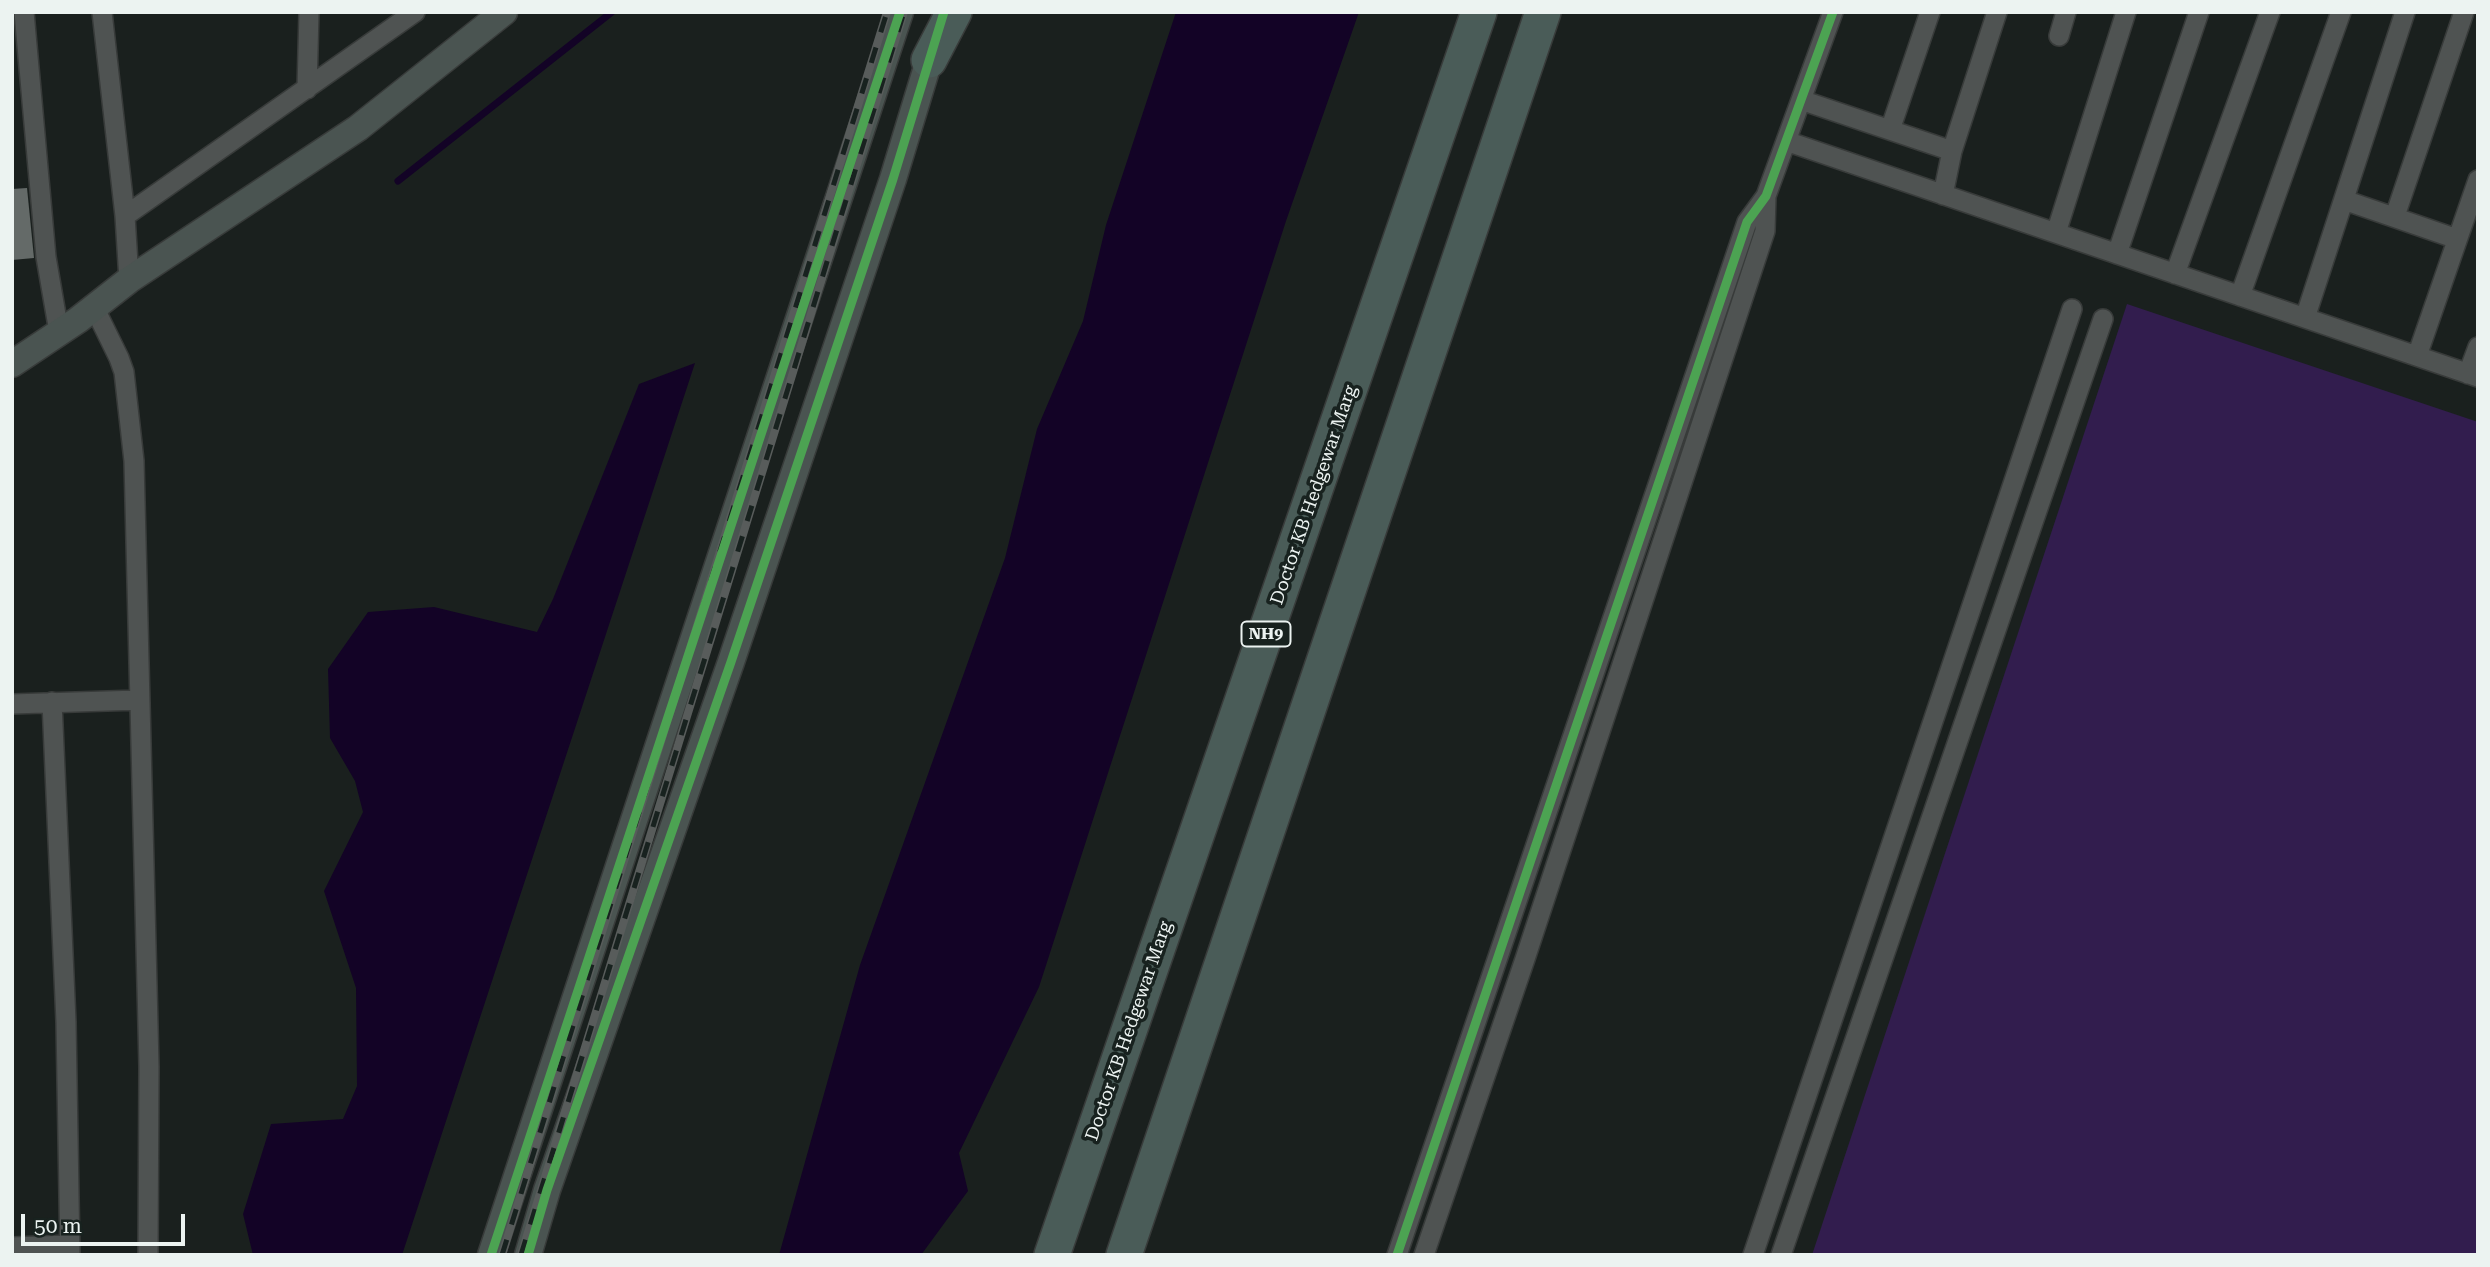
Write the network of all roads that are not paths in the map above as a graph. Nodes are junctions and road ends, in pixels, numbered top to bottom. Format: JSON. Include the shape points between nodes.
{"nodes":[{"id":1,"x":24,"y":12,"type":"edge"},
{"id":2,"x":102,"y":12,"type":"edge"},
{"id":3,"x":309,"y":12,"type":"edge"},
{"id":4,"x":415,"y":12,"type":"edge"},
{"id":5,"x":504,"y":12,"type":"edge"},
{"id":6,"x":900,"y":12,"type":"edge"},
{"id":7,"x":944,"y":12,"type":"edge"},
{"id":8,"x":954,"y":12,"type":"edge"},
{"id":9,"x":1479,"y":12,"type":"edge"},
{"id":10,"x":1543,"y":12,"type":"edge"},
{"id":11,"x":1833,"y":12,"type":"edge"},
{"id":12,"x":1930,"y":12,"type":"edge"},
{"id":13,"x":1997,"y":12,"type":"edge"},
{"id":14,"x":2066,"y":12,"type":"edge"},
{"id":15,"x":2126,"y":12,"type":"edge"},
{"id":16,"x":2199,"y":12,"type":"edge"},
{"id":17,"x":2270,"y":12,"type":"edge"},
{"id":18,"x":2341,"y":12,"type":"edge"},
{"id":19,"x":2405,"y":12,"type":"edge"},
{"id":20,"x":2464,"y":12,"type":"edge"},
{"id":21,"x":2059,"y":36,"type":"dead end"},
{"id":22,"x":929,"y":60,"type":"junction"},
{"id":23,"x":307,"y":89,"type":"junction"},
{"id":24,"x":1801,"y":100,"type":"junction"},
{"id":25,"x":1890,"y":130,"type":"junction"},
{"id":26,"x":1786,"y":141,"type":"junction"},
{"id":27,"x":1952,"y":150,"type":"junction"},
{"id":28,"x":2478,"y":180,"type":"edge"},
{"id":29,"x":1943,"y":195,"type":"junction"},
{"id":30,"x":1766,"y":196,"type":"junction"},
{"id":31,"x":2344,"y":200,"type":"junction"},
{"id":32,"x":125,"y":216,"type":"junction"},
{"id":33,"x":2395,"y":216,"type":"junction"},
{"id":34,"x":2056,"y":233,"type":"junction"},
{"id":35,"x":2457,"y":239,"type":"junction"},
{"id":36,"x":2117,"y":254,"type":"junction"},
{"id":37,"x":2175,"y":274,"type":"junction"},
{"id":38,"x":129,"y":280,"type":"junction"},
{"id":39,"x":2240,"y":296,"type":"junction"},
{"id":40,"x":94,"y":307,"type":"junction"},
{"id":41,"x":2072,"y":309,"type":"dead end"},
{"id":42,"x":2305,"y":318,"type":"junction"},
{"id":43,"x":2103,"y":319,"type":"dead end"},
{"id":44,"x":59,"y":332,"type":"junction"},
{"id":45,"x":2478,"y":347,"type":"edge"},
{"id":46,"x":2417,"y":356,"type":"junction"},
{"id":47,"x":12,"y":363,"type":"edge"},
{"id":48,"x":2473,"y":375,"type":"edge"},
{"id":49,"x":139,"y":700,"type":"junction"},
{"id":50,"x":52,"y":702,"type":"junction"},
{"id":51,"x":12,"y":704,"type":"edge"},
{"id":52,"x":12,"y":1247,"type":"edge"},
{"id":53,"x":69,"y":1250,"type":"edge"},
{"id":54,"x":148,"y":1253,"type":"edge"},
{"id":55,"x":491,"y":1255,"type":"edge"},
{"id":56,"x":528,"y":1255,"type":"edge"},
{"id":57,"x":1052,"y":1255,"type":"edge"},
{"id":58,"x":1125,"y":1255,"type":"edge"},
{"id":59,"x":1397,"y":1255,"type":"edge"},
{"id":60,"x":1424,"y":1255,"type":"edge"},
{"id":61,"x":1754,"y":1255,"type":"edge"},
{"id":62,"x":1781,"y":1255,"type":"edge"}],
"edges":[{"from":1,"to":44,"type":"street","via":[[46,257]]},
{"from":2,"to":32,"type":"street"},
{"from":3,"to":23,"type":"street"},
{"from":4,"to":23,"type":"street"},
{"from":5,"to":38,"type":"main road","via":[[358,128]]},
{"from":6,"to":55,"type":"main road"},
{"from":7,"to":22,"type":"main road"},
{"from":8,"to":22,"type":"highway"},
{"from":9,"to":57,"type":"highway","name":"Doctor KB Hedgewar Marg","number":"NH9"},
{"from":10,"to":58,"type":"highway"},
{"from":11,"to":24,"type":"street"},
{"from":12,"to":25,"type":"street"},
{"from":13,"to":27,"type":"street"},
{"from":14,"to":21,"type":"street"},
{"from":15,"to":34,"type":"street"},
{"from":16,"to":36,"type":"street"},
{"from":17,"to":37,"type":"street"},
{"from":18,"to":39,"type":"street"},
{"from":19,"to":31,"type":"street"},
{"from":20,"to":33,"type":"street"},
{"from":22,"to":56,"type":"main road","via":[[867,257]]},
{"from":23,"to":32,"type":"street"},
{"from":24,"to":25,"type":"street"},
{"from":24,"to":26,"type":"street"},
{"from":25,"to":27,"type":"street"},
{"from":26,"to":29,"type":"street"},
{"from":26,"to":30,"type":"street"},
{"from":27,"to":29,"type":"street"},
{"from":28,"to":35,"type":"street"},
{"from":29,"to":34,"type":"street"},
{"from":30,"to":59,"type":"street","via":[[1747,222]]},
{"from":30,"to":60,"type":"street","via":[[1765,231]]},
{"from":31,"to":33,"type":"street"},
{"from":31,"to":42,"type":"street"},
{"from":32,"to":38,"type":"street"},
{"from":33,"to":35,"type":"street"},
{"from":34,"to":36,"type":"street"},
{"from":35,"to":46,"type":"street"},
{"from":36,"to":37,"type":"street"},
{"from":37,"to":39,"type":"street"},
{"from":38,"to":40,"type":"main road"},
{"from":39,"to":42,"type":"street"},
{"from":40,"to":44,"type":"main road"},
{"from":40,"to":49,"type":"street","via":[[121,365],[134,461]]},
{"from":41,"to":61,"type":"street"},
{"from":42,"to":46,"type":"street"},
{"from":43,"to":62,"type":"street"},
{"from":44,"to":47,"type":"main road"},
{"from":45,"to":48,"type":"street"},
{"from":46,"to":48,"type":"street"},
{"from":49,"to":50,"type":"street"},
{"from":49,"to":54,"type":"street","via":[[149,1068]]},
{"from":50,"to":51,"type":"street"},
{"from":50,"to":53,"type":"street","via":[[66,1022]]},
{"from":52,"to":53,"type":"street"}]}
